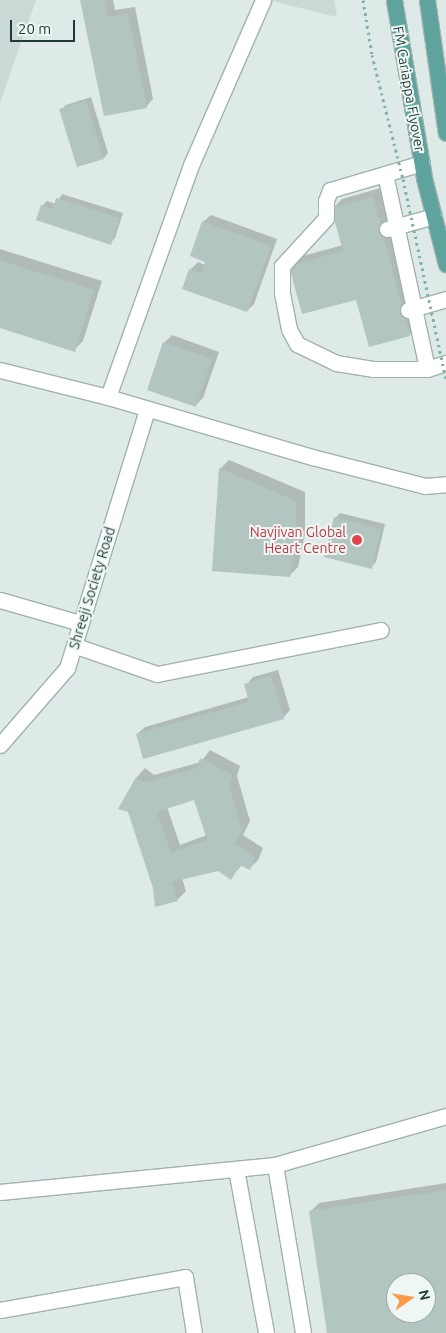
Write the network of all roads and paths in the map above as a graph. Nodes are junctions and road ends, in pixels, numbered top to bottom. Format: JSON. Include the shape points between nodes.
{"nodes":[{"id":1,"x":263,"y":0,"type":"edge"},
{"id":2,"x":363,"y":0,"type":"edge"},
{"id":3,"x":394,"y":0,"type":"edge"},
{"id":4,"x":427,"y":0,"type":"edge"},
{"id":5,"x":442,"y":78,"type":"edge"},
{"id":6,"x":446,"y":133,"type":"edge"},
{"id":7,"x":423,"y":171,"type":"junction"},
{"id":8,"x":385,"y":174,"type":"junction"},
{"id":9,"x":434,"y":216,"type":"junction"},
{"id":10,"x":392,"y":228,"type":"junction"},
{"id":11,"x":446,"y":264,"type":"edge"},
{"id":12,"x":446,"y":300,"type":"edge"},
{"id":13,"x":411,"y":310,"type":"junction"},
{"id":14,"x":446,"y":362,"type":"edge"},
{"id":15,"x":427,"y":368,"type":"junction"},
{"id":16,"x":0,"y":370,"type":"edge"},
{"id":17,"x":446,"y":378,"type":"edge"},
{"id":18,"x":108,"y":397,"type":"junction"},
{"id":19,"x":147,"y":410,"type":"junction"},
{"id":20,"x":446,"y":484,"type":"edge"},
{"id":21,"x":0,"y":600,"type":"edge"},
{"id":22,"x":80,"y":623,"type":"junction"},
{"id":23,"x":381,"y":630,"type":"dead end"},
{"id":24,"x":76,"y":646,"type":"junction"},
{"id":25,"x":0,"y":745,"type":"edge"},
{"id":26,"x":446,"y":1116,"type":"edge"},
{"id":27,"x":275,"y":1165,"type":"junction"},
{"id":28,"x":236,"y":1169,"type":"junction"},
{"id":29,"x":0,"y":1192,"type":"edge"},
{"id":30,"x":0,"y":1310,"type":"edge"},
{"id":31,"x":194,"y":1333,"type":"edge"},
{"id":32,"x":266,"y":1333,"type":"edge"},
{"id":33,"x":303,"y":1333,"type":"edge"}],
"edges":[{"from":1,"to":18,"type":"street","via":[[191,165]]},
{"from":2,"to":17,"type":"path","bridge":true,"via":[[372,55],[403,179]]},
{"from":3,"to":7,"type":"main road","name":"FM Cariappa Flyover"},
{"from":4,"to":5,"type":"main road","name":"FM Cariappa Flyover","via":[[435,55]]},
{"from":5,"to":6,"type":"main road","name":"FM Cariappa Flyover"},
{"from":7,"to":8,"type":"street"},
{"from":7,"to":9,"type":"main road","name":"FM Cariappa Flyover"},
{"from":8,"to":10,"type":"street"},
{"from":8,"to":15,"type":"street","via":[[330,190],[326,218],[282,266],[282,292],[289,328],[297,344],[336,363],[373,369]]},
{"from":9,"to":10,"type":"street"},
{"from":9,"to":11,"type":"main road","name":"FM Cariappa Flyover"},
{"from":10,"to":13,"type":"street"},
{"from":12,"to":13,"type":"street"},
{"from":13,"to":15,"type":"street"},
{"from":14,"to":15,"type":"street"},
{"from":16,"to":18,"type":"street"},
{"from":18,"to":19,"type":"street"},
{"from":19,"to":20,"type":"street","via":[[426,486]]},
{"from":19,"to":22,"type":"street","name":"Shreeji Society Road"},
{"from":21,"to":22,"type":"street"},
{"from":22,"to":24,"type":"street","name":"Shreeji Society Road"},
{"from":23,"to":24,"type":"street","via":[[158,674]]},
{"from":24,"to":25,"type":"street","name":"Shreeji Society Road","via":[[67,668]]},
{"from":26,"to":27,"type":"street"},
{"from":27,"to":28,"type":"street"},
{"from":27,"to":33,"type":"street"},
{"from":28,"to":29,"type":"street"},
{"from":28,"to":32,"type":"street"},
{"from":30,"to":31,"type":"street","via":[[186,1277]]}]}
